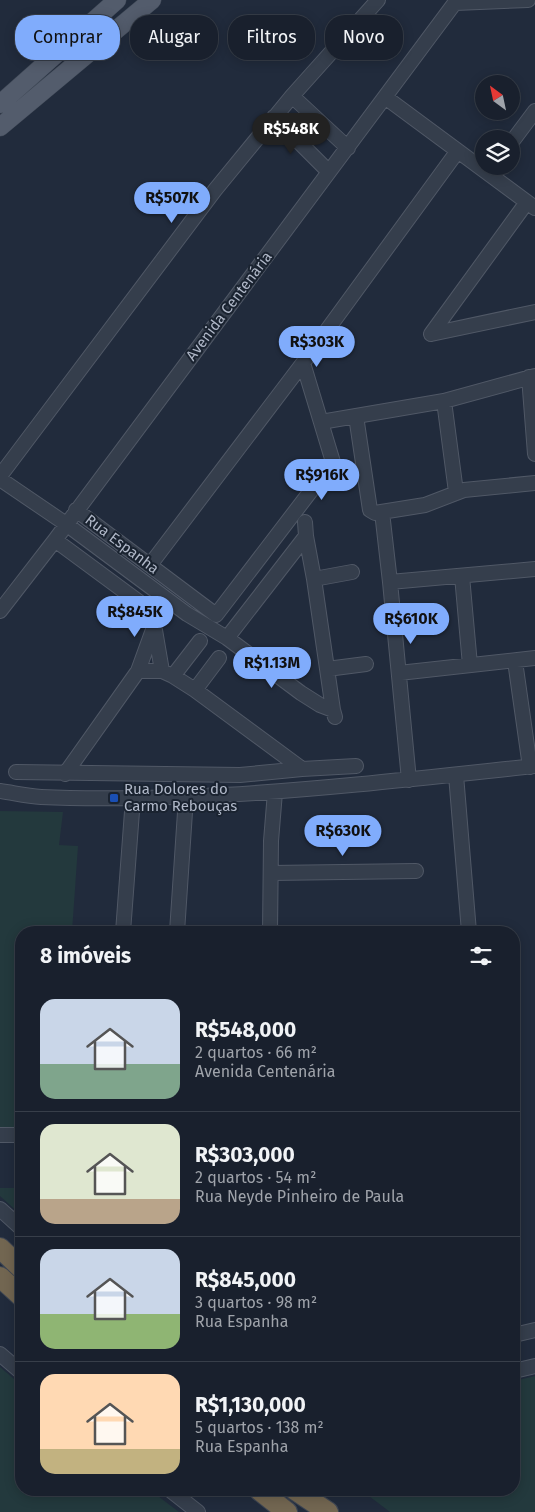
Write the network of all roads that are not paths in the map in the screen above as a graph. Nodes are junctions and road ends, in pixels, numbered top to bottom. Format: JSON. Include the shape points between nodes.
{"nodes":[{"id":1,"x":117,"y":0,"type":"edge"},
{"id":2,"x":122,"y":0,"type":"edge"},
{"id":3,"x":152,"y":0,"type":"edge"},
{"id":4,"x":378,"y":0,"type":"edge"},
{"id":5,"x":528,"y":0,"type":"edge"},
{"id":6,"x":456,"y":2,"type":"edge"},
{"id":7,"x":128,"y":20,"type":"junction"},
{"id":8,"x":292,"y":96,"type":"junction"},
{"id":9,"x":385,"y":98,"type":"junction"},
{"id":10,"x":0,"y":104,"type":"edge"},
{"id":11,"x":535,"y":111,"type":"edge"},
{"id":12,"x":274,"y":117,"type":"junction"},
{"id":13,"x":0,"y":127,"type":"edge"},
{"id":14,"x":520,"y":132,"type":"edge"},
{"id":15,"x":348,"y":148,"type":"junction"},
{"id":16,"x":457,"y":152,"type":"junction"},
{"id":17,"x":475,"y":161,"type":"edge"},
{"id":18,"x":329,"y":172,"type":"junction"},
{"id":19,"x":498,"y":175,"type":"edge"},
{"id":20,"x":531,"y":205,"type":"edge"},
{"id":21,"x":535,"y":312,"type":"edge"},
{"id":22,"x":303,"y":362,"type":"junction"},
{"id":23,"x":532,"y":377,"type":"edge"},
{"id":24,"x":444,"y":401,"type":"junction"},
{"id":25,"x":356,"y":416,"type":"junction"},
{"id":26,"x":321,"y":422,"type":"junction"},
{"id":27,"x":535,"y":454,"type":"edge"},
{"id":28,"x":0,"y":478,"type":"edge"},
{"id":29,"x":535,"y":483,"type":"edge"},
{"id":30,"x":456,"y":492,"type":"junction"},
{"id":31,"x":76,"y":510,"type":"junction"},
{"id":32,"x":376,"y":511,"type":"junction"},
{"id":33,"x":304,"y":522,"type":"dead end"},
{"id":34,"x":66,"y":524,"type":"junction"},
{"id":35,"x":306,"y":536,"type":"junction"},
{"id":36,"x":55,"y":540,"type":"junction"},
{"id":37,"x":150,"y":565,"type":"junction"},
{"id":38,"x":535,"y":569,"type":"edge"},
{"id":39,"x":132,"y":572,"type":"junction"},
{"id":40,"x":352,"y":572,"type":"dead end"},
{"id":41,"x":462,"y":576,"type":"junction"},
{"id":42,"x":314,"y":579,"type":"junction"},
{"id":43,"x":390,"y":582,"type":"junction"},
{"id":44,"x":120,"y":588,"type":"junction"},
{"id":45,"x":0,"y":611,"type":"edge"},
{"id":46,"x":154,"y":627,"type":"junction"},
{"id":47,"x":227,"y":638,"type":"junction"},
{"id":48,"x":200,"y":641,"type":"dead end"},
{"id":49,"x":219,"y":658,"type":"dead end"},
{"id":50,"x":535,"y":658,"type":"edge"},
{"id":51,"x":514,"y":661,"type":"junction"},
{"id":52,"x":366,"y":664,"type":"dead end"},
{"id":53,"x":470,"y":665,"type":"junction"},
{"id":54,"x":327,"y":668,"type":"junction"},
{"id":55,"x":138,"y":671,"type":"junction"},
{"id":56,"x":167,"y":673,"type":"junction"},
{"id":57,"x":399,"y":673,"type":"junction"},
{"id":58,"x":195,"y":690,"type":"junction"},
{"id":59,"x":356,"y":766,"type":"dead end"},
{"id":60,"x":532,"y":766,"type":"edge"},
{"id":61,"x":302,"y":769,"type":"junction"},
{"id":62,"x":16,"y":772,"type":"dead end"},
{"id":63,"x":65,"y":774,"type":"junction"},
{"id":64,"x":456,"y":775,"type":"junction"},
{"id":65,"x":409,"y":780,"type":"junction"},
{"id":66,"x":0,"y":791,"type":"edge"},
{"id":67,"x":275,"y":792,"type":"junction"},
{"id":68,"x":40,"y":797,"type":"junction"},
{"id":69,"x":186,"y":797,"type":"junction"},
{"id":70,"x":133,"y":798,"type":"junction"},
{"id":71,"x":0,"y":801,"type":"edge"},
{"id":72,"x":416,"y":871,"type":"dead end"},
{"id":73,"x":271,"y":873,"type":"junction"},
{"id":74,"x":123,"y":926,"type":"edge"},
{"id":75,"x":176,"y":926,"type":"edge"},
{"id":76,"x":270,"y":926,"type":"edge"},
{"id":77,"x":469,"y":926,"type":"edge"},
{"id":78,"x":0,"y":1135,"type":"edge"},
{"id":79,"x":15,"y":1135,"type":"edge"},
{"id":80,"x":0,"y":1209,"type":"edge"},
{"id":81,"x":15,"y":1223,"type":"edge"},
{"id":82,"x":0,"y":1248,"type":"edge"},
{"id":83,"x":15,"y":1262,"type":"edge"},
{"id":84,"x":0,"y":1277,"type":"edge"},
{"id":85,"x":15,"y":1291,"type":"edge"},
{"id":86,"x":535,"y":1330,"type":"edge"},
{"id":87,"x":520,"y":1334,"type":"edge"},
{"id":88,"x":0,"y":1354,"type":"edge"},
{"id":89,"x":535,"y":1366,"type":"edge"},
{"id":90,"x":15,"y":1367,"type":"edge"},
{"id":91,"x":520,"y":1370,"type":"edge"},
{"id":92,"x":178,"y":1496,"type":"edge"},
{"id":93,"x":267,"y":1496,"type":"edge"},
{"id":94,"x":304,"y":1496,"type":"edge"},
{"id":95,"x":198,"y":1512,"type":"edge"},
{"id":96,"x":287,"y":1512,"type":"edge"},
{"id":97,"x":328,"y":1512,"type":"edge"}],
"edges":[{"from":1,"to":10,"type":"main road"},
{"from":2,"to":7,"type":"main road","via":[[106,17],[114,24]]},
{"from":3,"to":7,"type":"main road"},
{"from":4,"to":8,"type":"street"},
{"from":5,"to":6,"type":"street"},
{"from":6,"to":9,"type":"street","name":"Avenida Centenária"},
{"from":7,"to":13,"type":"main road"},
{"from":8,"to":12,"type":"street"},
{"from":8,"to":15,"type":"street"},
{"from":9,"to":15,"type":"street","name":"Avenida Centenária"},
{"from":9,"to":16,"type":"street"},
{"from":11,"to":14,"type":"street"},
{"from":12,"to":18,"type":"street"},
{"from":12,"to":28,"type":"street","via":[[215,190]]},
{"from":15,"to":18,"type":"street","name":"Avenida Centenária"},
{"from":16,"to":17,"type":"street"},
{"from":16,"to":22,"type":"street"},
{"from":18,"to":31,"type":"street","name":"Avenida Centenária"},
{"from":19,"to":20,"type":"street"},
{"from":20,"to":21,"type":"street","via":[[431,334]]},
{"from":22,"to":26,"type":"street"},
{"from":22,"to":37,"type":"street"},
{"from":23,"to":24,"type":"street"},
{"from":23,"to":27,"type":"street"},
{"from":24,"to":25,"type":"street"},
{"from":24,"to":30,"type":"street"},
{"from":25,"to":26,"type":"street"},
{"from":25,"to":32,"type":"street"},
{"from":26,"to":37,"type":"street","name":"Rua Espanha","via":[[333,462],[216,615]]},
{"from":28,"to":34,"type":"street"},
{"from":29,"to":30,"type":"street"},
{"from":30,"to":32,"type":"street","via":[[426,505]]},
{"from":31,"to":34,"type":"street","name":"Avenida Centenária"},
{"from":31,"to":37,"type":"street","name":"Rua Espanha"},
{"from":32,"to":43,"type":"street"},
{"from":33,"to":35,"type":"street"},
{"from":34,"to":36,"type":"street","name":"Avenida Centenária"},
{"from":34,"to":39,"type":"street"},
{"from":35,"to":42,"type":"street"},
{"from":35,"to":47,"type":"street"},
{"from":36,"to":44,"type":"street"},
{"from":36,"to":45,"type":"street","name":"Avenida Centenária"},
{"from":38,"to":41,"type":"street"},
{"from":39,"to":44,"type":"street"},
{"from":39,"to":47,"type":"street","via":[[187,614]]},
{"from":40,"to":42,"type":"street"},
{"from":41,"to":43,"type":"street"},
{"from":41,"to":53,"type":"street"},
{"from":42,"to":54,"type":"street"},
{"from":43,"to":57,"type":"street"},
{"from":44,"to":46,"type":"street","via":[[139,602]]},
{"from":46,"to":55,"type":"street"},
{"from":46,"to":56,"type":"street"},
{"from":47,"to":54,"type":"street","via":[[300,693],[334,713]]},
{"from":48,"to":56,"type":"street"},
{"from":49,"to":58,"type":"street"},
{"from":50,"to":51,"type":"street"},
{"from":51,"to":53,"type":"street"},
{"from":51,"to":60,"type":"street"},
{"from":52,"to":54,"type":"street"},
{"from":53,"to":57,"type":"street"},
{"from":55,"to":56,"type":"street"},
{"from":55,"to":63,"type":"street"},
{"from":56,"to":58,"type":"street"},
{"from":57,"to":65,"type":"street"},
{"from":58,"to":61,"type":"street"},
{"from":59,"to":61,"type":"street"},
{"from":60,"to":64,"type":"street"},
{"from":61,"to":63,"type":"street","via":[[240,775]]},
{"from":62,"to":63,"type":"street"},
{"from":64,"to":65,"type":"street"},
{"from":64,"to":77,"type":"street"},
{"from":65,"to":67,"type":"street"},
{"from":66,"to":68,"type":"street"},
{"from":67,"to":69,"type":"street"},
{"from":67,"to":73,"type":"street"},
{"from":68,"to":70,"type":"street"},
{"from":68,"to":71,"type":"street"},
{"from":69,"to":70,"type":"street"},
{"from":69,"to":75,"type":"street"},
{"from":70,"to":74,"type":"street"},
{"from":72,"to":73,"type":"street"},
{"from":73,"to":76,"type":"street"},
{"from":78,"to":79,"type":"street"},
{"from":80,"to":81,"type":"street"},
{"from":82,"to":83,"type":"highway"},
{"from":84,"to":85,"type":"highway"},
{"from":86,"to":87,"type":"street"},
{"from":88,"to":90,"type":"street"},
{"from":89,"to":91,"type":"street"},
{"from":92,"to":95,"type":"street"},
{"from":93,"to":96,"type":"highway"},
{"from":94,"to":97,"type":"highway"}]}
